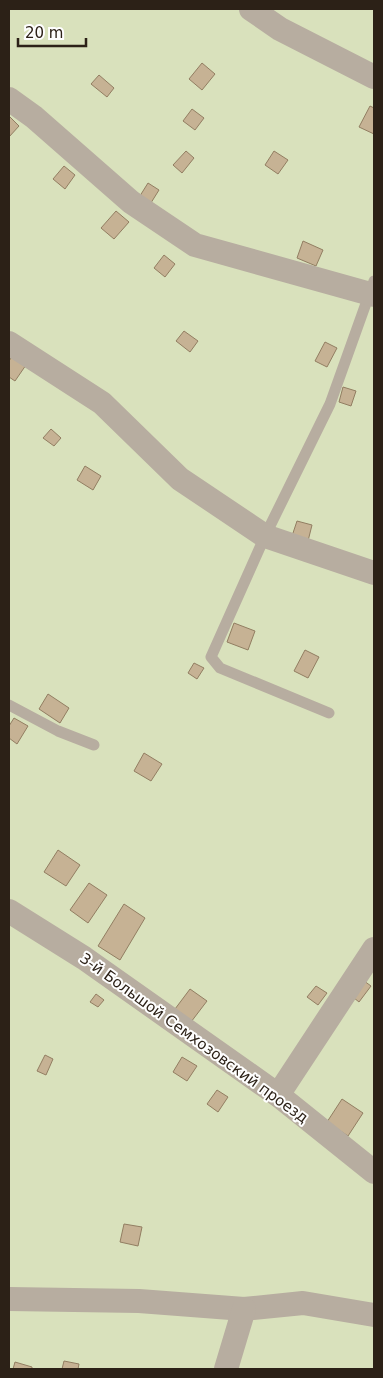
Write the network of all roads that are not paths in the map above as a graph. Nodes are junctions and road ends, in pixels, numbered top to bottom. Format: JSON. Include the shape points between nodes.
{"nodes":[{"id":1,"x":251,"y":9,"type":"edge"},
{"id":2,"x":374,"y":77,"type":"edge"},
{"id":3,"x":9,"y":100,"type":"edge"},
{"id":4,"x":372,"y":290,"type":"edge"},
{"id":5,"x":9,"y":343,"type":"edge"},
{"id":6,"x":265,"y":536,"type":"junction"},
{"id":7,"x":374,"y":573,"type":"edge"},
{"id":8,"x":9,"y":705,"type":"edge"},
{"id":9,"x":329,"y":713,"type":"dead end"},
{"id":10,"x":94,"y":745,"type":"dead end"},
{"id":11,"x":9,"y":911,"type":"edge"},
{"id":12,"x":374,"y":949,"type":"edge"},
{"id":13,"x":278,"y":1095,"type":"junction"},
{"id":14,"x":374,"y":1172,"type":"edge"},
{"id":15,"x":9,"y":1299,"type":"edge"},
{"id":16,"x":244,"y":1309,"type":"junction"},
{"id":17,"x":374,"y":1315,"type":"edge"},
{"id":18,"x":226,"y":1369,"type":"edge"}],
"edges":[{"from":1,"to":2,"type":"street","via":[[280,29]]},
{"from":3,"to":4,"type":"street","via":[[34,116],[132,202],[195,245]]},
{"from":4,"to":6,"type":"lane","via":[[330,404]]},
{"from":5,"to":6,"type":"street","via":[[102,404],[180,479]]},
{"from":6,"to":7,"type":"street"},
{"from":6,"to":9,"type":"lane","via":[[211,657],[220,668]]},
{"from":8,"to":10,"type":"lane","via":[[58,731]]},
{"from":11,"to":13,"type":"street","name":"3-й Большой Семхозовский проезд","via":[[84,958]]},
{"from":12,"to":13,"type":"street"},
{"from":13,"to":14,"type":"street","name":"3-й Большой Семхозовский проезд"},
{"from":15,"to":16,"type":"street","via":[[139,1301]]},
{"from":16,"to":17,"type":"street","via":[[303,1304]]},
{"from":16,"to":18,"type":"street"}]}
